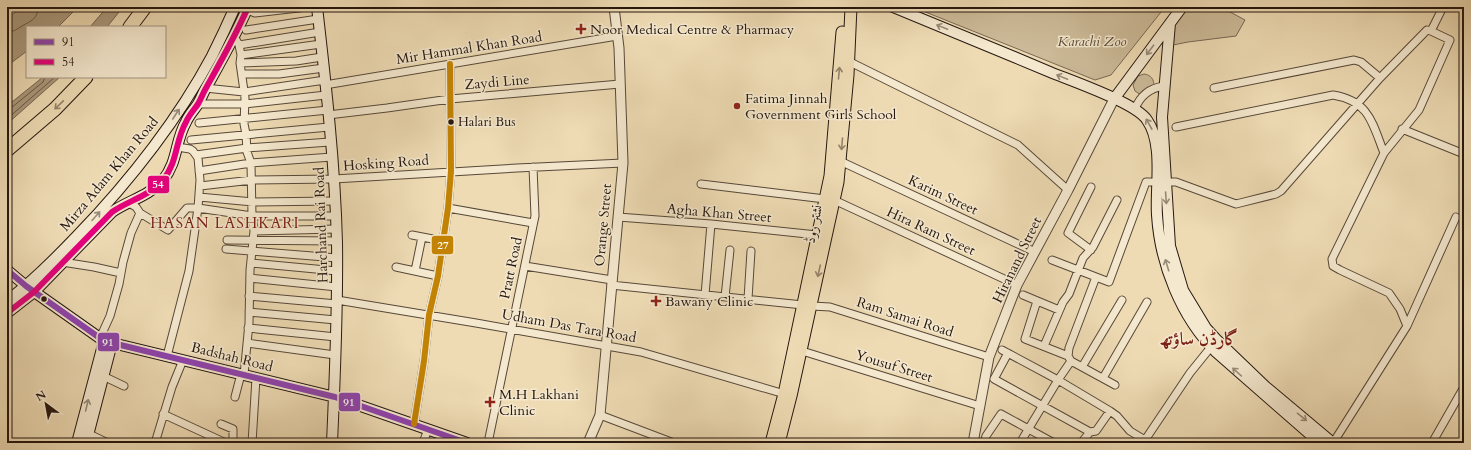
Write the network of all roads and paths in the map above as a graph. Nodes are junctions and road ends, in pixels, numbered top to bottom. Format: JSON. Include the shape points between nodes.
{"nodes":[{"id":1,"x":145,"y":7,"type":"edge"},
{"id":2,"x":235,"y":7,"type":"edge"},
{"id":3,"x":307,"y":7,"type":"edge"},
{"id":4,"x":317,"y":7,"type":"edge"},
{"id":5,"x":614,"y":7,"type":"edge"},
{"id":6,"x":843,"y":7,"type":"edge"},
{"id":7,"x":851,"y":7,"type":"edge"},
{"id":8,"x":893,"y":7,"type":"edge"},
{"id":9,"x":1182,"y":7,"type":"edge"},
{"id":10,"x":1443,"y":7,"type":"edge"},
{"id":11,"x":247,"y":8,"type":"edge"},
{"id":12,"x":318,"y":19,"type":"junction"},
{"id":13,"x":1170,"y":23,"type":"junction"},
{"id":14,"x":131,"y":26,"type":"edge"},
{"id":15,"x":246,"y":30,"type":"dead end"},
{"id":16,"x":1431,"y":31,"type":"junction"},
{"id":17,"x":320,"y":32,"type":"junction"},
{"id":18,"x":234,"y":36,"type":"junction"},
{"id":19,"x":617,"y":36,"type":"junction"},
{"id":20,"x":321,"y":44,"type":"junction"},
{"id":21,"x":239,"y":45,"type":"junction"},
{"id":22,"x":241,"y":55,"type":"junction"},
{"id":23,"x":322,"y":57,"type":"junction"},
{"id":24,"x":848,"y":61,"type":"junction"},
{"id":25,"x":240,"y":63,"type":"junction"},
{"id":26,"x":450,"y":64,"type":"junction"},
{"id":27,"x":324,"y":68,"type":"junction"},
{"id":28,"x":242,"y":74,"type":"junction"},
{"id":29,"x":85,"y":78,"type":"edge"},
{"id":30,"x":1380,"y":78,"type":"junction"},
{"id":31,"x":620,"y":84,"type":"junction"},
{"id":32,"x":325,"y":86,"type":"junction"},
{"id":33,"x":1164,"y":86,"type":"junction"},
{"id":34,"x":205,"y":88,"type":"junction"},
{"id":35,"x":1214,"y":88,"type":"dead end"},
{"id":36,"x":244,"y":92,"type":"junction"},
{"id":37,"x":450,"y":99,"type":"junction"},
{"id":38,"x":1114,"y":99,"type":"junction"},
{"id":39,"x":198,"y":104,"type":"junction"},
{"id":40,"x":245,"y":104,"type":"junction"},
{"id":41,"x":1358,"y":104,"type":"junction"},
{"id":42,"x":1135,"y":109,"type":"junction"},
{"id":43,"x":328,"y":112,"type":"junction"},
{"id":44,"x":243,"y":118,"type":"junction"},
{"id":45,"x":199,"y":124,"type":"dead end"},
{"id":46,"x":329,"y":127,"type":"junction"},
{"id":47,"x":1176,"y":127,"type":"dead end"},
{"id":48,"x":1402,"y":129,"type":"junction"},
{"id":49,"x":246,"y":134,"type":"junction"},
{"id":50,"x":191,"y":140,"type":"dead end"},
{"id":51,"x":330,"y":142,"type":"junction"},
{"id":52,"x":177,"y":147,"type":"junction"},
{"id":53,"x":248,"y":148,"type":"junction"},
{"id":54,"x":7,"y":150,"type":"edge"},
{"id":55,"x":1384,"y":153,"type":"junction"},
{"id":56,"x":1464,"y":154,"type":"edge"},
{"id":57,"x":196,"y":155,"type":"junction"},
{"id":58,"x":332,"y":157,"type":"junction"},
{"id":59,"x":840,"y":161,"type":"junction"},
{"id":60,"x":251,"y":162,"type":"junction"},
{"id":61,"x":623,"y":164,"type":"junction"},
{"id":62,"x":532,"y":167,"type":"junction"},
{"id":63,"x":199,"y":171,"type":"junction"},
{"id":64,"x":451,"y":171,"type":"junction"},
{"id":65,"x":334,"y":179,"type":"junction"},
{"id":66,"x":252,"y":180,"type":"junction"},
{"id":67,"x":1161,"y":182,"type":"junction"},
{"id":68,"x":701,"y":184,"type":"dead end"},
{"id":69,"x":200,"y":186,"type":"junction"},
{"id":70,"x":1091,"y":187,"type":"dead end"},
{"id":71,"x":1068,"y":190,"type":"junction"},
{"id":72,"x":199,"y":197,"type":"junction"},
{"id":73,"x":830,"y":200,"type":"junction"},
{"id":74,"x":1117,"y":200,"type":"dead end"},
{"id":75,"x":335,"y":201,"type":"junction"},
{"id":76,"x":253,"y":202,"type":"junction"},
{"id":77,"x":129,"y":203,"type":"junction"},
{"id":78,"x":198,"y":208,"type":"junction"},
{"id":79,"x":448,"y":208,"type":"junction"},
{"id":80,"x":140,"y":213,"type":"junction"},
{"id":81,"x":252,"y":216,"type":"junction"},
{"id":82,"x":336,"y":216,"type":"junction"},
{"id":83,"x":618,"y":217,"type":"junction"},
{"id":84,"x":1456,"y":217,"type":"dead end"},
{"id":85,"x":533,"y":222,"type":"junction"},
{"id":86,"x":711,"y":224,"type":"junction"},
{"id":87,"x":336,"y":229,"type":"junction"},
{"id":88,"x":254,"y":231,"type":"junction"},
{"id":89,"x":412,"y":235,"type":"dead end"},
{"id":90,"x":817,"y":235,"type":"junction"},
{"id":91,"x":422,"y":236,"type":"junction"},
{"id":92,"x":227,"y":240,"type":"dead end"},
{"id":93,"x":253,"y":241,"type":"junction"},
{"id":94,"x":337,"y":241,"type":"junction"},
{"id":95,"x":443,"y":241,"type":"junction"},
{"id":96,"x":226,"y":249,"type":"dead end"},
{"id":97,"x":730,"y":250,"type":"dead end"},
{"id":98,"x":1091,"y":250,"type":"junction"},
{"id":99,"x":252,"y":251,"type":"junction"},
{"id":100,"x":751,"y":251,"type":"dead end"},
{"id":101,"x":1035,"y":252,"type":"junction"},
{"id":102,"x":337,"y":258,"type":"junction"},
{"id":103,"x":1052,"y":260,"type":"dead end"},
{"id":104,"x":62,"y":262,"type":"junction"},
{"id":105,"x":251,"y":263,"type":"junction"},
{"id":106,"x":525,"y":266,"type":"junction"},
{"id":107,"x":396,"y":267,"type":"dead end"},
{"id":108,"x":7,"y":270,"type":"edge"},
{"id":109,"x":1078,"y":270,"type":"junction"},
{"id":110,"x":337,"y":271,"type":"junction"},
{"id":111,"x":415,"y":271,"type":"junction"},
{"id":112,"x":121,"y":273,"type":"junction"},
{"id":113,"x":438,"y":276,"type":"junction"},
{"id":114,"x":1096,"y":277,"type":"junction"},
{"id":115,"x":250,"y":278,"type":"junction"},
{"id":116,"x":612,"y":283,"type":"junction"},
{"id":117,"x":1017,"y":285,"type":"junction"},
{"id":118,"x":337,"y":287,"type":"junction"},
{"id":119,"x":30,"y":289,"type":"junction"},
{"id":120,"x":706,"y":295,"type":"junction"},
{"id":121,"x":1023,"y":295,"type":"dead end"},
{"id":122,"x":250,"y":296,"type":"junction"},
{"id":123,"x":725,"y":297,"type":"junction"},
{"id":124,"x":748,"y":299,"type":"junction"},
{"id":125,"x":1122,"y":300,"type":"dead end"},
{"id":126,"x":7,"y":301,"type":"edge"},
{"id":127,"x":1037,"y":301,"type":"junction"},
{"id":128,"x":337,"y":302,"type":"junction"},
{"id":129,"x":1147,"y":302,"type":"dead end"},
{"id":130,"x":807,"y":305,"type":"junction"},
{"id":131,"x":1059,"y":310,"type":"junction"},
{"id":132,"x":249,"y":312,"type":"junction"},
{"id":133,"x":7,"y":313,"type":"edge"},
{"id":134,"x":429,"y":315,"type":"junction"},
{"id":135,"x":336,"y":320,"type":"junction"},
{"id":136,"x":1407,"y":326,"type":"junction"},
{"id":137,"x":248,"y":328,"type":"junction"},
{"id":138,"x":511,"y":329,"type":"junction"},
{"id":139,"x":336,"y":337,"type":"junction"},
{"id":140,"x":105,"y":340,"type":"junction"},
{"id":141,"x":247,"y":343,"type":"junction"},
{"id":142,"x":606,"y":346,"type":"junction"},
{"id":143,"x":1044,"y":346,"type":"junction"},
{"id":144,"x":1211,"y":347,"type":"junction"},
{"id":145,"x":802,"y":351,"type":"junction"},
{"id":146,"x":335,"y":355,"type":"junction"},
{"id":147,"x":167,"y":356,"type":"junction"},
{"id":148,"x":989,"y":357,"type":"junction"},
{"id":149,"x":1070,"y":359,"type":"junction"},
{"id":150,"x":183,"y":360,"type":"junction"},
{"id":151,"x":1082,"y":367,"type":"junction"},
{"id":152,"x":242,"y":374,"type":"junction"},
{"id":153,"x":103,"y":376,"type":"junction"},
{"id":154,"x":256,"y":378,"type":"junction"},
{"id":155,"x":1103,"y":378,"type":"junction"},
{"id":156,"x":1058,"y":380,"type":"junction"},
{"id":157,"x":1115,"y":385,"type":"dead end"},
{"id":158,"x":124,"y":386,"type":"dead end"},
{"id":159,"x":1464,"y":387,"type":"edge"},
{"id":160,"x":787,"y":395,"type":"junction"},
{"id":161,"x":334,"y":396,"type":"junction"},
{"id":162,"x":235,"y":397,"type":"dead end"},
{"id":163,"x":1043,"y":405,"type":"junction"},
{"id":164,"x":980,"y":406,"type":"junction"},
{"id":165,"x":1110,"y":412,"type":"junction"},
{"id":166,"x":163,"y":414,"type":"junction"},
{"id":167,"x":600,"y":415,"type":"junction"},
{"id":168,"x":221,"y":424,"type":"dead end"},
{"id":169,"x":414,"y":424,"type":"junction"},
{"id":170,"x":428,"y":429,"type":"junction"},
{"id":171,"x":1029,"y":430,"type":"junction"},
{"id":172,"x":1090,"y":432,"type":"junction"},
{"id":173,"x":87,"y":438,"type":"edge"},
{"id":174,"x":1144,"y":442,"type":"edge"},
{"id":175,"x":77,"y":443,"type":"edge"},
{"id":176,"x":108,"y":443,"type":"edge"},
{"id":177,"x":155,"y":443,"type":"edge"},
{"id":178,"x":226,"y":443,"type":"edge"},
{"id":179,"x":233,"y":443,"type":"edge"},
{"id":180,"x":252,"y":443,"type":"edge"},
{"id":181,"x":332,"y":443,"type":"edge"},
{"id":182,"x":423,"y":443,"type":"edge"},
{"id":183,"x":467,"y":443,"type":"edge"},
{"id":184,"x":488,"y":443,"type":"edge"},
{"id":185,"x":588,"y":443,"type":"edge"},
{"id":186,"x":674,"y":443,"type":"edge"},
{"id":187,"x":771,"y":443,"type":"edge"},
{"id":188,"x":779,"y":443,"type":"edge"},
{"id":189,"x":973,"y":443,"type":"edge"},
{"id":190,"x":984,"y":443,"type":"edge"},
{"id":191,"x":1020,"y":443,"type":"edge"},
{"id":192,"x":1054,"y":443,"type":"edge"},
{"id":193,"x":1081,"y":443,"type":"edge"},
{"id":194,"x":1320,"y":443,"type":"edge"},
{"id":195,"x":1333,"y":443,"type":"edge"},
{"id":196,"x":1432,"y":443,"type":"edge"}],
"edges":[{"from":1,"to":14,"type":"highway"},
{"from":119,"to":2,"type":"main road","name":"Mirza Adam Khan Road","one_way":true,"via":[[148,153],[212,57]]},
{"from":3,"to":11,"type":"street","via":[[255,13]]},
{"from":4,"to":12,"type":"main road","name":"Harchand Rai Road"},
{"from":5,"to":19,"type":"street","name":"Orange Street"},
{"from":73,"to":6,"type":"main road","name":"نشتر روڈ","one_way":true},
{"from":7,"to":24,"type":"main road","name":"نشتر روڈ"},
{"from":38,"to":8,"type":"main road","one_way":true},
{"from":9,"to":13,"type":"main road"},
{"from":10,"to":16,"type":"street"},
{"from":11,"to":18,"type":"main road","name":"Mirza Adam Khan Road"},
{"from":12,"to":15,"type":"street"},
{"from":12,"to":17,"type":"main road","name":"Harchand Rai Road"},
{"from":13,"to":33,"type":"main road"},
{"from":13,"to":38,"type":"main road","one_way":true},
{"from":16,"to":30,"type":"street","via":[[1427,30]]},
{"from":16,"to":48,"type":"street","via":[[1450,40],[1419,110]]},
{"from":17,"to":20,"type":"main road","name":"Harchand Rai Road"},
{"from":17,"to":21,"type":"street"},
{"from":18,"to":21,"type":"street"},
{"from":18,"to":34,"type":"main road","name":"Mirza Adam Khan Road"},
{"from":19,"to":26,"type":"street","name":"Mir Hammal Khan Road"},
{"from":19,"to":31,"type":"street","name":"Orange Street"},
{"from":20,"to":22,"type":"street"},
{"from":20,"to":23,"type":"main road","name":"Harchand Rai Road"},
{"from":21,"to":22,"type":"street"},
{"from":22,"to":25,"type":"street"},
{"from":23,"to":25,"type":"street","via":[[296,61]]},
{"from":23,"to":27,"type":"main road","name":"Harchand Rai Road"},
{"from":24,"to":59,"type":"main road","name":"نشتر روڈ","one_way":true},
{"from":24,"to":71,"type":"street","via":[[1018,145]]},
{"from":25,"to":28,"type":"street"},
{"from":26,"to":32,"type":"street","name":"Mir Hammal Khan Road"},
{"from":26,"to":37,"type":"street"},
{"from":27,"to":28,"type":"street","via":[[279,74]]},
{"from":27,"to":32,"type":"main road","name":"Harchand Rai Road"},
{"from":28,"to":36,"type":"street"},
{"from":29,"to":54,"type":"highway","one_way":true,"via":[[55,109]]},
{"from":30,"to":35,"type":"street","via":[[1361,62],[1354,60]]},
{"from":30,"to":41,"type":"street"},
{"from":31,"to":37,"type":"street","name":"Zaydi Line"},
{"from":31,"to":61,"type":"street","name":"Orange Street"},
{"from":32,"to":36,"type":"street"},
{"from":32,"to":40,"type":"street"},
{"from":32,"to":43,"type":"main road","name":"Harchand Rai Road"},
{"from":33,"to":42,"type":"street","via":[[1149,91],[1137,103]]},
{"from":33,"to":67,"type":"main road"},
{"from":34,"to":36,"type":"street"},
{"from":34,"to":39,"type":"main road","name":"Mirza Adam Khan Road"},
{"from":36,"to":40,"type":"street"},
{"from":37,"to":43,"type":"street","name":"Zaydi Line","via":[[387,108]]},
{"from":37,"to":64,"type":"street"},
{"from":38,"to":42,"type":"main road"},
{"from":38,"to":71,"type":"street","name":"Hiranand Street"},
{"from":39,"to":40,"type":"street"},
{"from":39,"to":52,"type":"main road","name":"Mirza Adam Khan Road","via":[[186,121]]},
{"from":40,"to":44,"type":"street"},
{"from":41,"to":47,"type":"street","via":[[1333,95]]},
{"from":41,"to":55,"type":"street","via":[[1372,122]]},
{"from":41,"to":67,"type":"street","via":[[1282,192],[1236,204],[1176,182]]},
{"from":67,"to":42,"type":"main road","one_way":true,"via":[[1152,128]]},
{"from":43,"to":44,"type":"street","name":"Zaydi Line"},
{"from":43,"to":46,"type":"main road","name":"Harchand Rai Road"},
{"from":44,"to":45,"type":"street","name":"Zaydi Line"},
{"from":44,"to":49,"type":"street"},
{"from":46,"to":49,"type":"street"},
{"from":46,"to":51,"type":"main road","name":"Harchand Rai Road"},
{"from":48,"to":55,"type":"street"},
{"from":48,"to":56,"type":"street"},
{"from":49,"to":50,"type":"street"},
{"from":49,"to":53,"type":"street"},
{"from":51,"to":53,"type":"street"},
{"from":51,"to":58,"type":"main road","name":"Harchand Rai Road"},
{"from":52,"to":57,"type":"street","via":[[190,148]]},
{"from":52,"to":77,"type":"main road","name":"Mirza Adam Khan Road","via":[[170,171],[146,195]]},
{"from":53,"to":57,"type":"street"},
{"from":53,"to":60,"type":"street"},
{"from":55,"to":136,"type":"street","via":[[1332,259],[1333,266],[1388,293],[1400,308]]},
{"from":57,"to":63,"type":"street"},
{"from":58,"to":60,"type":"street"},
{"from":58,"to":65,"type":"main road","name":"Harchand Rai Road"},
{"from":59,"to":73,"type":"main road","name":"نشتر روڈ","via":[[838,182]]},
{"from":59,"to":101,"type":"street","name":"Karim Street"},
{"from":60,"to":63,"type":"street"},
{"from":60,"to":66,"type":"street"},
{"from":61,"to":62,"type":"street","name":"Hosking Road"},
{"from":61,"to":83,"type":"street","name":"Orange Street"},
{"from":62,"to":64,"type":"street","name":"Hosking Road"},
{"from":62,"to":85,"type":"street","name":"Pratt Road","via":[[535,216]]},
{"from":63,"to":69,"type":"street"},
{"from":64,"to":65,"type":"street","name":"Hosking Road"},
{"from":64,"to":79,"type":"street"},
{"from":65,"to":66,"type":"street","name":"Hosking Road"},
{"from":65,"to":75,"type":"main road","name":"Harchand Rai Road"},
{"from":66,"to":69,"type":"street","name":"Hosking Road"},
{"from":66,"to":76,"type":"street"},
{"from":67,"to":114,"type":"street","via":[[1146,182],[1109,282]]},
{"from":144,"to":67,"type":"main road","one_way":true,"via":[[1184,310],[1166,262],[1157,216]]},
{"from":67,"to":195,"type":"main road","one_way":true,"via":[[1170,246],[1183,290],[1206,328],[1266,387]]},
{"from":68,"to":73,"type":"street","name":"Hira Ram Street"},
{"from":69,"to":72,"type":"street"},
{"from":70,"to":98,"type":"street","via":[[1068,233]]},
{"from":71,"to":101,"type":"street","name":"Hiranand Street"},
{"from":72,"to":76,"type":"street"},
{"from":72,"to":78,"type":"street"},
{"from":73,"to":90,"type":"main road","name":"نشتر روڈ"},
{"from":73,"to":117,"type":"street","name":"Hira Ram Street"},
{"from":73,"to":130,"type":"main road","name":"نشتر روڈ","one_way":true},
{"from":74,"to":98,"type":"street"},
{"from":75,"to":76,"type":"street"},
{"from":75,"to":82,"type":"main road","name":"Harchand Rai Road"},
{"from":76,"to":81,"type":"street"},
{"from":77,"to":80,"type":"street"},
{"from":77,"to":104,"type":"main road","name":"Mirza Adam Khan Road","via":[[112,212]]},
{"from":78,"to":80,"type":"street","via":[[186,208],[168,230]]},
{"from":78,"to":81,"type":"street"},
{"from":78,"to":147,"type":"street","via":[[189,271]]},
{"from":79,"to":85,"type":"street"},
{"from":79,"to":95,"type":"street"},
{"from":80,"to":112,"type":"street","via":[[132,231]]},
{"from":81,"to":82,"type":"street"},
{"from":81,"to":88,"type":"street"},
{"from":82,"to":87,"type":"main road","name":"Harchand Rai Road"},
{"from":83,"to":86,"type":"street","name":"Agha Khan Street"},
{"from":83,"to":116,"type":"street","name":"Orange Street"},
{"from":84,"to":136,"type":"street"},
{"from":85,"to":106,"type":"street","name":"Pratt Road"},
{"from":86,"to":90,"type":"street","name":"Agha Khan Street"},
{"from":86,"to":120,"type":"street"},
{"from":87,"to":88,"type":"street"},
{"from":87,"to":94,"type":"main road","name":"Harchand Rai Road"},
{"from":88,"to":93,"type":"street"},
{"from":89,"to":91,"type":"street"},
{"from":90,"to":130,"type":"main road","name":"نشتر روڈ"},
{"from":91,"to":95,"type":"street"},
{"from":91,"to":111,"type":"street"},
{"from":92,"to":93,"type":"street"},
{"from":93,"to":94,"type":"street"},
{"from":93,"to":99,"type":"street"},
{"from":94,"to":102,"type":"main road","name":"Harchand Rai Road"},
{"from":95,"to":113,"type":"street"},
{"from":96,"to":99,"type":"street"},
{"from":97,"to":123,"type":"street"},
{"from":98,"to":109,"type":"street","via":[[1083,258]]},
{"from":99,"to":102,"type":"street"},
{"from":99,"to":105,"type":"street"},
{"from":100,"to":124,"type":"street"},
{"from":101,"to":117,"type":"street","name":"Hiranand Street"},
{"from":102,"to":110,"type":"main road","name":"Harchand Rai Road"},
{"from":103,"to":109,"type":"street"},
{"from":104,"to":112,"type":"street"},
{"from":104,"to":119,"type":"main road","name":"Mirza Adam Khan Road"},
{"from":105,"to":110,"type":"street"},
{"from":105,"to":115,"type":"street"},
{"from":106,"to":116,"type":"street","name":"Ram Samai Road"},
{"from":106,"to":138,"type":"street","name":"Pratt Road"},
{"from":107,"to":111,"type":"street"},
{"from":108,"to":119,"type":"main road","name":"Badshah Road"},
{"from":109,"to":114,"type":"street"},
{"from":109,"to":131,"type":"street"},
{"from":110,"to":118,"type":"main road","name":"Harchand Rai Road"},
{"from":111,"to":113,"type":"street"},
{"from":112,"to":140,"type":"street"},
{"from":113,"to":134,"type":"street"},
{"from":114,"to":149,"type":"street","via":[[1070,348]]},
{"from":115,"to":118,"type":"street"},
{"from":115,"to":122,"type":"street"},
{"from":116,"to":120,"type":"street","name":"Ram Samai Road"},
{"from":116,"to":142,"type":"street","name":"Orange Street"},
{"from":117,"to":148,"type":"street","name":"Hiranand Street"},
{"from":118,"to":128,"type":"main road","name":"Harchand Rai Road"},
{"from":119,"to":126,"type":"main road","name":"Mirza Adam Khan Road"},
{"from":119,"to":133,"type":"main road","name":"Mirza Adam Khan Road"},
{"from":119,"to":140,"type":"main road","name":"Badshah Road"},
{"from":120,"to":123,"type":"street","name":"Ram Samai Road"},
{"from":121,"to":127,"type":"street"},
{"from":122,"to":128,"type":"street","name":"Udham Das Tara Road"},
{"from":122,"to":132,"type":"street"},
{"from":123,"to":124,"type":"street","name":"Ram Samai Road"},
{"from":124,"to":130,"type":"street","name":"Ram Samai Road"},
{"from":125,"to":151,"type":"street"},
{"from":127,"to":131,"type":"street"},
{"from":127,"to":143,"type":"street","via":[[1025,339]]},
{"from":128,"to":134,"type":"street","name":"Udham Das Tara Road"},
{"from":128,"to":135,"type":"main road","name":"Harchand Rai Road"},
{"from":129,"to":155,"type":"street"},
{"from":130,"to":145,"type":"main road","name":"نشتر روڈ"},
{"from":130,"to":148,"type":"street","name":"Ram Samai Road","via":[[830,307]]},
{"from":130,"to":160,"type":"main road","name":"نشتر روڈ"},
{"from":131,"to":143,"type":"street"},
{"from":132,"to":135,"type":"street"},
{"from":132,"to":137,"type":"street"},
{"from":134,"to":138,"type":"street","name":"Udham Das Tara Road"},
{"from":134,"to":169,"type":"street"},
{"from":135,"to":139,"type":"main road","name":"Harchand Rai Road"},
{"from":136,"to":195,"type":"street"},
{"from":137,"to":139,"type":"street"},
{"from":137,"to":141,"type":"street"},
{"from":138,"to":142,"type":"street","name":"Udham Das Tara Road"},
{"from":138,"to":184,"type":"street","name":"Pratt Road"},
{"from":139,"to":146,"type":"main road","name":"Harchand Rai Road"},
{"from":140,"to":147,"type":"main road","name":"Badshah Road"},
{"from":140,"to":153,"type":"main road"},
{"from":175,"to":140,"type":"main road","one_way":true},
{"from":141,"to":146,"type":"street"},
{"from":141,"to":152,"type":"street"},
{"from":142,"to":160,"type":"street","name":"Udham Das Tara Road","via":[[641,352]]},
{"from":142,"to":167,"type":"street","name":"Orange Street"},
{"from":143,"to":149,"type":"street"},
{"from":144,"to":174,"type":"street","via":[[1190,373]]},
{"from":194,"to":144,"type":"main road","one_way":true},
{"from":145,"to":160,"type":"main road","name":"نشتر روڈ"},
{"from":145,"to":164,"type":"street","name":"Yousuf Street"},
{"from":146,"to":161,"type":"main road","name":"Harchand Rai Road"},
{"from":147,"to":150,"type":"main road","name":"Badshah Road"},
{"from":148,"to":164,"type":"street","name":"Hiranand Street"},
{"from":149,"to":151,"type":"street"},
{"from":149,"to":156,"type":"street"},
{"from":150,"to":152,"type":"main road","name":"Badshah Road"},
{"from":150,"to":166,"type":"street"},
{"from":151,"to":155,"type":"street"},
{"from":152,"to":154,"type":"main road","name":"Badshah Road"},
{"from":152,"to":162,"type":"street"},
{"from":153,"to":158,"type":"street"},
{"from":153,"to":173,"type":"main road"},
{"from":154,"to":161,"type":"main road","name":"Badshah Road"},
{"from":154,"to":180,"type":"street"},
{"from":155,"to":157,"type":"street"},
{"from":156,"to":163,"type":"street"},
{"from":156,"to":163,"type":"street","via":[[1005,352],[994,378]]},
{"from":156,"to":165,"type":"street"},
{"from":159,"to":196,"type":"street"},
{"from":160,"to":187,"type":"main road","name":"نشتر روڈ"},
{"from":160,"to":188,"type":"main road","name":"نشتر روڈ"},
{"from":161,"to":169,"type":"main road","name":"Badshah Road"},
{"from":161,"to":181,"type":"main road","name":"Harchand Rai Road"},
{"from":163,"to":171,"type":"street"},
{"from":163,"to":172,"type":"street"},
{"from":164,"to":189,"type":"street","name":"Hiranand Street"},
{"from":165,"to":172,"type":"street","via":[[1096,431]]},
{"from":165,"to":174,"type":"street"},
{"from":166,"to":177,"type":"street"},
{"from":166,"to":178,"type":"street"},
{"from":167,"to":185,"type":"street","name":"Orange Street"},
{"from":167,"to":186,"type":"street"},
{"from":168,"to":179,"type":"street","via":[[233,429]]},
{"from":169,"to":170,"type":"main road","name":"Badshah Road"},
{"from":170,"to":182,"type":"street"},
{"from":170,"to":183,"type":"main road","name":"Badshah Road"},
{"from":171,"to":190,"type":"street","via":[[1001,414]]},
{"from":171,"to":191,"type":"street"},
{"from":171,"to":192,"type":"street"},
{"from":172,"to":193,"type":"street"},
{"from":173,"to":176,"type":"street"}]}
